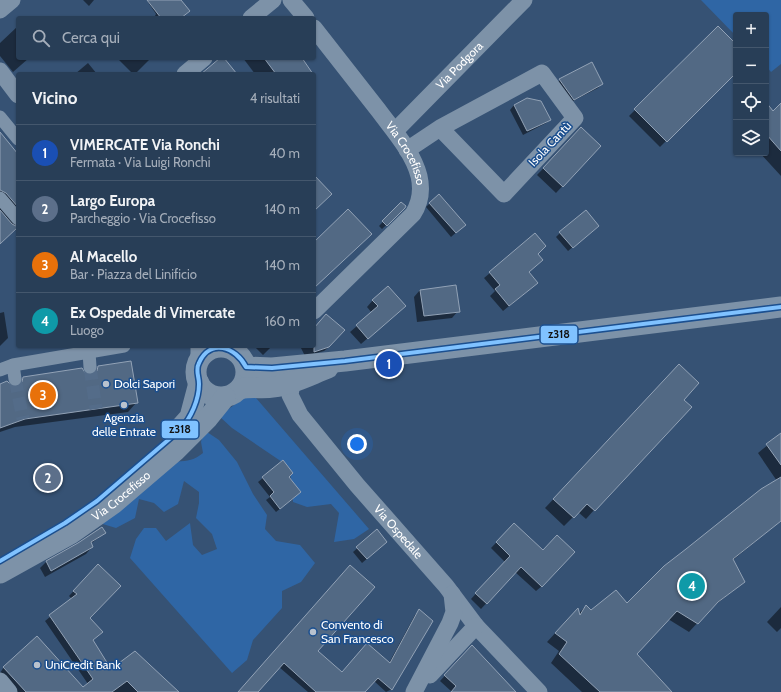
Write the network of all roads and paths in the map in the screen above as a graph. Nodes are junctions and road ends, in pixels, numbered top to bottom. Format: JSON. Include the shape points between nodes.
{"nodes":[{"id":1,"x":12,"y":0,"type":"edge"},
{"id":2,"x":273,"y":0,"type":"edge"},
{"id":3,"x":292,"y":0,"type":"edge"},
{"id":4,"x":524,"y":0,"type":"edge"},
{"id":5,"x":0,"y":10,"type":"edge"},
{"id":6,"x":254,"y":16,"type":"edge"},
{"id":7,"x":304,"y":16,"type":"edge"},
{"id":8,"x":316,"y":31,"type":"edge"},
{"id":9,"x":202,"y":60,"type":"edge"},
{"id":10,"x":0,"y":72,"type":"edge"},
{"id":11,"x":187,"y":72,"type":"edge"},
{"id":12,"x":0,"y":86,"type":"edge"},
{"id":13,"x":16,"y":92,"type":"edge"},
{"id":14,"x":16,"y":101,"type":"edge"},
{"id":15,"x":0,"y":117,"type":"edge"},
{"id":16,"x":440,"y":128,"type":"junction"},
{"id":17,"x":395,"y":131,"type":"junction"},
{"id":18,"x":16,"y":137,"type":"edge"},
{"id":19,"x":406,"y":150,"type":"junction"},
{"id":20,"x":0,"y":198,"type":"edge"},
{"id":21,"x":16,"y":217,"type":"edge"},
{"id":22,"x":781,"y":307,"type":"edge"},
{"id":23,"x":316,"y":309,"type":"edge"},
{"id":24,"x":112,"y":348,"type":"edge"},
{"id":25,"x":219,"y":348,"type":"edge"},
{"id":26,"x":230,"y":348,"type":"edge"},
{"id":27,"x":89,"y":352,"type":"junction"},
{"id":28,"x":199,"y":354,"type":"edge"},
{"id":29,"x":345,"y":361,"type":"junction"},
{"id":30,"x":13,"y":365,"type":"junction"},
{"id":31,"x":90,"y":367,"type":"tunnel mouth"},
{"id":32,"x":246,"y":367,"type":"junction"},
{"id":33,"x":272,"y":368,"type":"junction"},
{"id":34,"x":0,"y":370,"type":"edge"},
{"id":35,"x":15,"y":379,"type":"tunnel mouth"},
{"id":36,"x":199,"y":383,"type":"junction"},
{"id":37,"x":292,"y":383,"type":"junction"},
{"id":38,"x":232,"y":393,"type":"junction"},
{"id":39,"x":0,"y":561,"type":"edge"},
{"id":40,"x":0,"y":573,"type":"edge"},
{"id":41,"x":452,"y":594,"type":"junction"},
{"id":42,"x":476,"y":626,"type":"junction"},
{"id":43,"x":0,"y":681,"type":"edge"},
{"id":44,"x":416,"y":690,"type":"edge"},
{"id":45,"x":9,"y":692,"type":"edge"},
{"id":46,"x":539,"y":692,"type":"edge"}],
"edges":[{"from":1,"to":5,"type":"street"},
{"from":2,"to":6,"type":"street"},
{"from":3,"to":7,"type":"street"},
{"from":4,"to":17,"type":"street","name":"Via Podgora"},
{"from":8,"to":17,"type":"street","name":"Via Crocefisso"},
{"from":9,"to":11,"type":"street"},
{"from":10,"to":13,"type":"street"},
{"from":12,"to":14,"type":"street"},
{"from":15,"to":18,"type":"street"},
{"from":16,"to":16,"type":"street","name":"Isola Cantù","via":[[504,194],[575,118],[542,73]]},
{"from":16,"to":19,"type":"street","name":"Isola Cantù"},
{"from":17,"to":19,"type":"street","name":"Via Crocefisso"},
{"from":19,"to":23,"type":"street","name":"Via Crocefisso","via":[[419,176],[420,197],[416,209]]},
{"from":20,"to":21,"type":"street"},
{"from":22,"to":29,"type":"street"},
{"from":24,"to":27,"type":"street"},
{"from":25,"to":28,"type":"street"},
{"from":26,"to":32,"type":"street","via":[[243,360]]},
{"from":27,"to":30,"type":"street"},
{"from":27,"to":31,"type":"street"},
{"from":28,"to":36,"type":"street"},
{"from":29,"to":33,"type":"street"},
{"from":29,"to":37,"type":"street"},
{"from":30,"to":34,"type":"street"},
{"from":30,"to":35,"type":"street"},
{"from":32,"to":33,"type":"street"},
{"from":32,"to":38,"type":"street","via":[[246,375]]},
{"from":33,"to":37,"type":"street"},
{"from":36,"to":38,"type":"street","via":[[210,394]]},
{"from":36,"to":39,"type":"street","name":"Via Crocefisso","via":[[190,417],[181,429],[110,491],[81,512]]},
{"from":37,"to":38,"type":"street","via":[[275,387],[247,387]]},
{"from":37,"to":41,"type":"street","name":"Via Ospedale","via":[[290,395],[300,415]]},
{"from":38,"to":40,"type":"street","name":"Via Crocefisso","via":[[180,446],[113,504],[72,533]]},
{"from":41,"to":42,"type":"street","name":"Via Ospedale"},
{"from":41,"to":44,"type":"street","via":[[454,612],[450,623]]},
{"from":42,"to":44,"type":"street"},
{"from":42,"to":46,"type":"street","name":"Via Ospedale"},
{"from":43,"to":45,"type":"street"}]}
